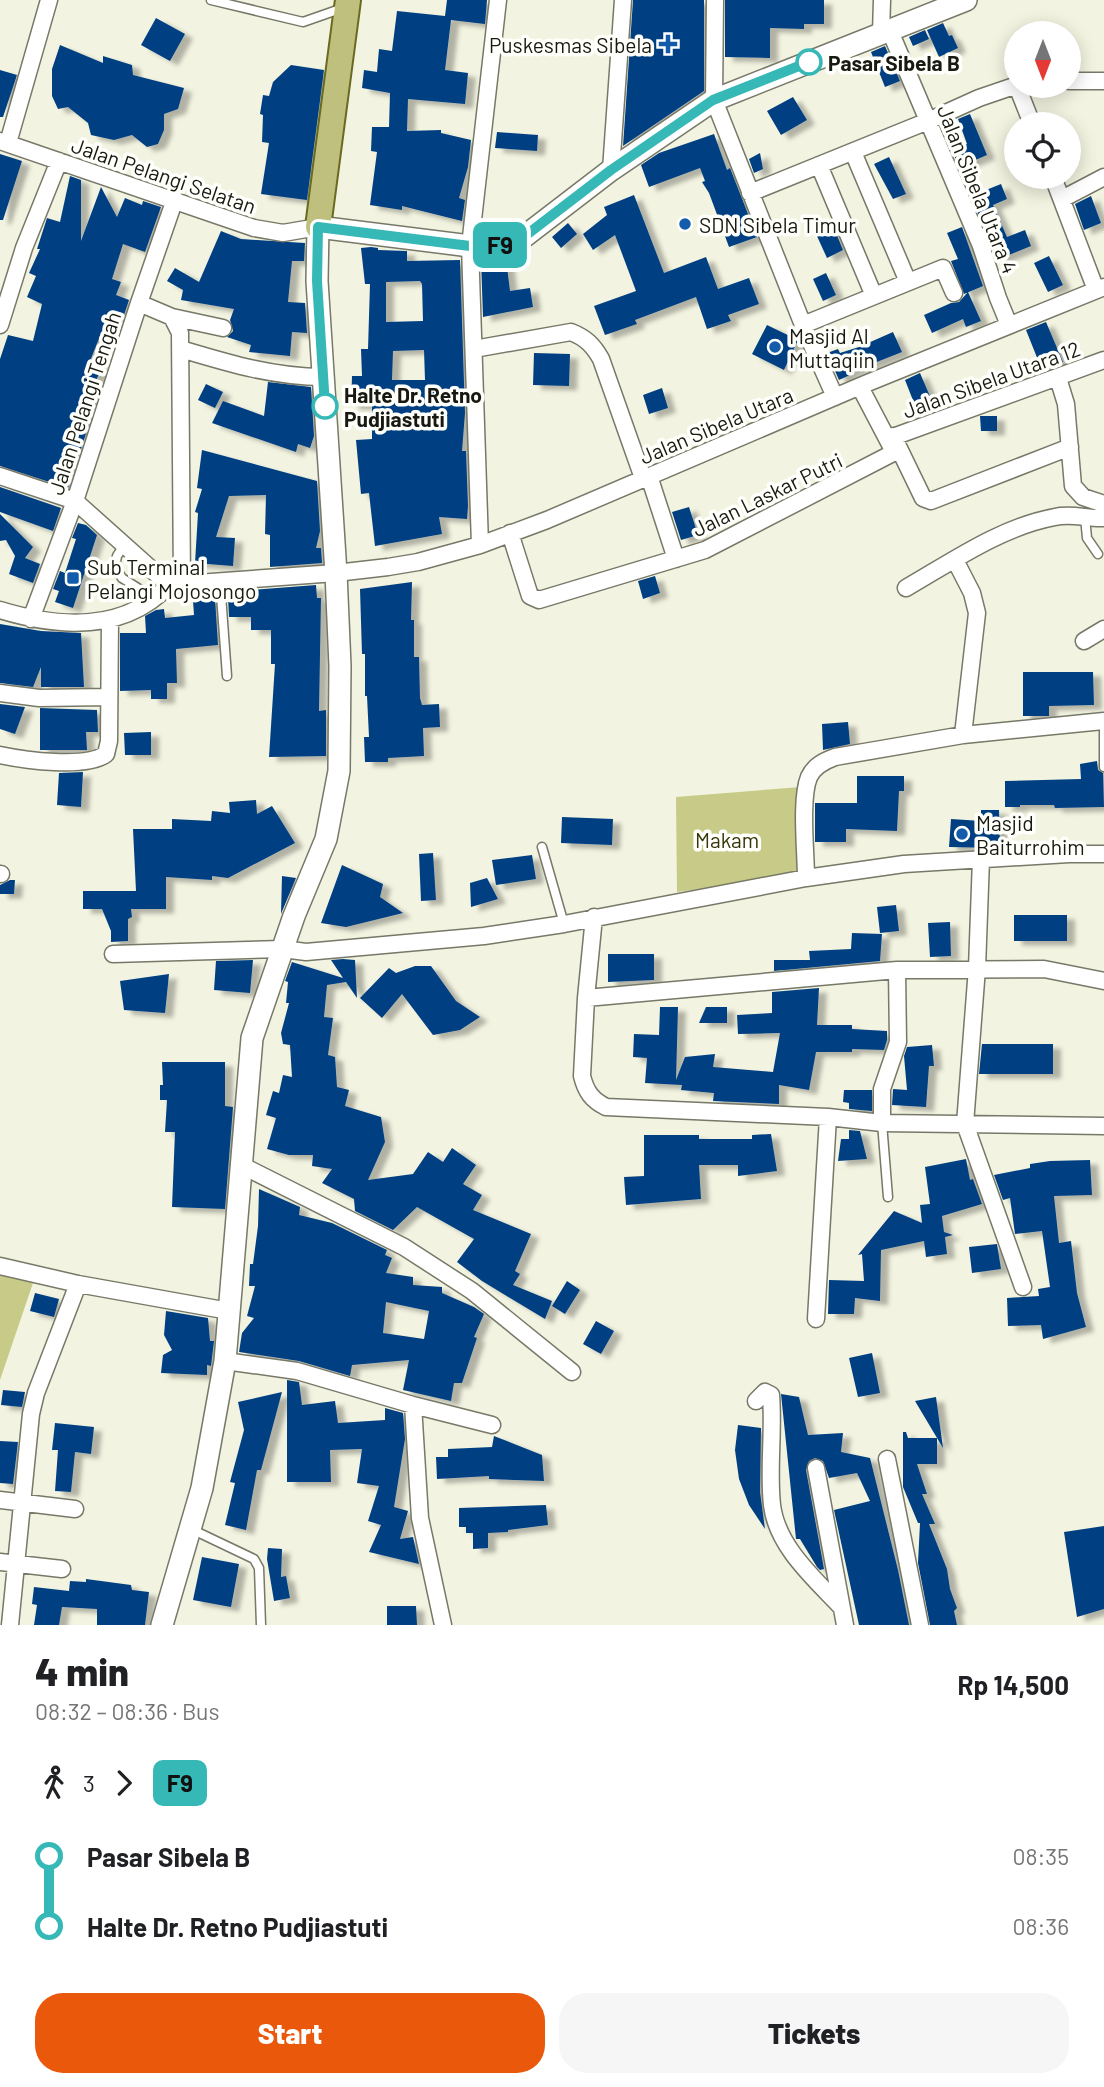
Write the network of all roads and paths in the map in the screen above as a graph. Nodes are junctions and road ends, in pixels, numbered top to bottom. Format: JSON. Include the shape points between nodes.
{"nodes":[{"id":1,"x":49,"y":0,"type":"edge"},
{"id":2,"x":211,"y":0,"type":"edge"},
{"id":3,"x":498,"y":0,"type":"edge"},
{"id":4,"x":624,"y":0,"type":"edge"},
{"id":5,"x":715,"y":0,"type":"edge"},
{"id":6,"x":882,"y":0,"type":"edge"},
{"id":7,"x":966,"y":0,"type":"edge"},
{"id":8,"x":347,"y":3,"type":"edge"},
{"id":9,"x":885,"y":33,"type":"junction"},
{"id":10,"x":1082,"y":81,"type":"edge"},
{"id":11,"x":1104,"y":81,"type":"edge"},
{"id":12,"x":1004,"y":89,"type":"edge"},
{"id":13,"x":713,"y":100,"type":"junction"},
{"id":14,"x":928,"y":121,"type":"junction"},
{"id":15,"x":4,"y":142,"type":"edge"},
{"id":16,"x":853,"y":152,"type":"junction"},
{"id":17,"x":59,"y":160,"type":"junction"},
{"id":18,"x":819,"y":165,"type":"junction"},
{"id":19,"x":611,"y":170,"type":"junction"},
{"id":20,"x":1104,"y":177,"type":"edge"},
{"id":21,"x":1058,"y":189,"type":"edge"},
{"id":22,"x":750,"y":193,"type":"junction"},
{"id":23,"x":175,"y":199,"type":"junction"},
{"id":24,"x":1062,"y":199,"type":"junction"},
{"id":25,"x":318,"y":227,"type":"junction"},
{"id":26,"x":470,"y":246,"type":"junction"},
{"id":27,"x":908,"y":282,"type":"junction"},
{"id":28,"x":1100,"y":289,"type":"edge"},
{"id":29,"x":954,"y":293,"type":"dead end"},
{"id":30,"x":874,"y":296,"type":"junction"},
{"id":31,"x":139,"y":303,"type":"junction"},
{"id":32,"x":172,"y":317,"type":"junction"},
{"id":33,"x":0,"y":325,"type":"edge"},
{"id":34,"x":803,"y":325,"type":"junction"},
{"id":35,"x":1009,"y":325,"type":"junction"},
{"id":36,"x":223,"y":328,"type":"dead end"},
{"id":37,"x":181,"y":349,"type":"junction"},
{"id":38,"x":474,"y":349,"type":"junction"},
{"id":39,"x":1104,"y":360,"type":"edge"},
{"id":40,"x":323,"y":377,"type":"junction"},
{"id":41,"x":1058,"y":378,"type":"junction"},
{"id":42,"x":863,"y":386,"type":"junction"},
{"id":43,"x":835,"y":397,"type":"junction"},
{"id":44,"x":893,"y":437,"type":"junction"},
{"id":45,"x":1070,"y":447,"type":"junction"},
{"id":46,"x":0,"y":476,"type":"edge"},
{"id":47,"x":646,"y":477,"type":"junction"},
{"id":48,"x":75,"y":501,"type":"junction"},
{"id":49,"x":1104,"y":504,"type":"edge"},
{"id":50,"x":1085,"y":517,"type":"junction"},
{"id":51,"x":1104,"y":518,"type":"edge"},
{"id":52,"x":510,"y":533,"type":"junction"},
{"id":53,"x":124,"y":545,"type":"junction"},
{"id":54,"x":480,"y":545,"type":"junction"},
{"id":55,"x":1098,"y":554,"type":"dead end"},
{"id":56,"x":677,"y":559,"type":"junction"},
{"id":57,"x":954,"y":560,"type":"junction"},
{"id":58,"x":336,"y":573,"type":"junction"},
{"id":59,"x":220,"y":581,"type":"junction"},
{"id":60,"x":175,"y":584,"type":"junction"},
{"id":61,"x":906,"y":588,"type":"dead end"},
{"id":62,"x":155,"y":599,"type":"junction"},
{"id":63,"x":0,"y":610,"type":"edge"},
{"id":64,"x":31,"y":620,"type":"junction"},
{"id":65,"x":110,"y":620,"type":"junction"},
{"id":66,"x":1104,"y":629,"type":"edge"},
{"id":67,"x":1084,"y":641,"type":"dead end"},
{"id":68,"x":227,"y":676,"type":"dead end"},
{"id":69,"x":0,"y":693,"type":"edge"},
{"id":70,"x":109,"y":697,"type":"junction"},
{"id":71,"x":1104,"y":721,"type":"edge"},
{"id":72,"x":1104,"y":729,"type":"edge"},
{"id":73,"x":962,"y":735,"type":"junction"},
{"id":74,"x":0,"y":755,"type":"edge"},
{"id":75,"x":1104,"y":767,"type":"edge"},
{"id":76,"x":542,"y":847,"type":"dead end"},
{"id":77,"x":1104,"y":854,"type":"edge"},
{"id":78,"x":981,"y":859,"type":"junction"},
{"id":79,"x":806,"y":878,"type":"junction"},
{"id":80,"x":594,"y":917,"type":"junction"},
{"id":81,"x":564,"y":924,"type":"junction"},
{"id":82,"x":283,"y":949,"type":"junction"},
{"id":83,"x":113,"y":954,"type":"dead end"},
{"id":84,"x":977,"y":968,"type":"junction"},
{"id":85,"x":897,"y":970,"type":"junction"},
{"id":86,"x":1104,"y":981,"type":"edge"},
{"id":87,"x":586,"y":998,"type":"junction"},
{"id":88,"x":828,"y":1117,"type":"junction"},
{"id":89,"x":882,"y":1123,"type":"junction"},
{"id":90,"x":965,"y":1124,"type":"junction"},
{"id":91,"x":1104,"y":1126,"type":"edge"},
{"id":92,"x":241,"y":1165,"type":"junction"},
{"id":93,"x":888,"y":1197,"type":"dead end"},
{"id":94,"x":0,"y":1266,"type":"edge"},
{"id":95,"x":78,"y":1284,"type":"junction"},
{"id":96,"x":1023,"y":1287,"type":"dead end"},
{"id":97,"x":229,"y":1311,"type":"junction"},
{"id":98,"x":816,"y":1319,"type":"dead end"},
{"id":99,"x":225,"y":1361,"type":"junction"},
{"id":100,"x":572,"y":1372,"type":"dead end"},
{"id":101,"x":756,"y":1401,"type":"dead end"},
{"id":102,"x":413,"y":1405,"type":"junction"},
{"id":103,"x":492,"y":1425,"type":"dead end"},
{"id":104,"x":887,"y":1459,"type":"dead end"},
{"id":105,"x":816,"y":1468,"type":"dead end"},
{"id":106,"x":0,"y":1500,"type":"edge"},
{"id":107,"x":23,"y":1503,"type":"junction"},
{"id":108,"x":75,"y":1509,"type":"dead end"},
{"id":109,"x":191,"y":1529,"type":"junction"},
{"id":110,"x":0,"y":1562,"type":"edge"},
{"id":111,"x":17,"y":1563,"type":"junction"},
{"id":112,"x":62,"y":1569,"type":"dead end"},
{"id":113,"x":842,"y":1608,"type":"junction"},
{"id":114,"x":10,"y":1625,"type":"edge"},
{"id":115,"x":162,"y":1625,"type":"edge"},
{"id":116,"x":261,"y":1625,"type":"edge"},
{"id":117,"x":443,"y":1625,"type":"edge"},
{"id":118,"x":845,"y":1625,"type":"edge"},
{"id":119,"x":920,"y":1625,"type":"edge"}],
"edges":[{"from":1,"to":15,"type":"street"},
{"from":2,"to":8,"type":"lane","via":[[303,22]]},
{"from":3,"to":26,"type":"street"},
{"from":4,"to":19,"type":"street"},
{"from":5,"to":13,"type":"street"},
{"from":6,"to":9,"type":"street"},
{"from":7,"to":9,"type":"main road"},
{"from":8,"to":25,"type":"main road"},
{"from":9,"to":13,"type":"main road"},
{"from":9,"to":14,"type":"street","name":"Jalan Sibela Utara 4"},
{"from":10,"to":11,"type":"street"},
{"from":12,"to":14,"type":"street"},
{"from":13,"to":19,"type":"main road"},
{"from":13,"to":22,"type":"street"},
{"from":14,"to":16,"type":"street"},
{"from":14,"to":35,"type":"street","name":"Jalan Sibela Utara 4"},
{"from":15,"to":17,"type":"street","name":"Jalan Pelangi Selatan"},
{"from":16,"to":18,"type":"street"},
{"from":16,"to":27,"type":"street"},
{"from":17,"to":23,"type":"street","name":"Jalan Pelangi Selatan"},
{"from":17,"to":33,"type":"street"},
{"from":18,"to":22,"type":"street"},
{"from":18,"to":30,"type":"street"},
{"from":19,"to":26,"type":"main road","via":[[525,236],[507,244]]},
{"from":20,"to":24,"type":"street"},
{"from":21,"to":24,"type":"street"},
{"from":22,"to":34,"type":"street"},
{"from":23,"to":25,"type":"street","name":"Jalan Pelangi Selatan","via":[[270,232]]},
{"from":23,"to":31,"type":"street","name":"Jalan Pelangi Tengah"},
{"from":24,"to":28,"type":"street"},
{"from":25,"to":26,"type":"main road"},
{"from":25,"to":40,"type":"main road"},
{"from":26,"to":38,"type":"street"},
{"from":27,"to":29,"type":"street","via":[[943,268]]},
{"from":27,"to":30,"type":"street"},
{"from":28,"to":35,"type":"street","name":"Jalan Sibela Utara"},
{"from":30,"to":34,"type":"street"},
{"from":31,"to":32,"type":"street"},
{"from":31,"to":48,"type":"street","name":"Jalan Pelangi Tengah"},
{"from":32,"to":36,"type":"street"},
{"from":32,"to":37,"type":"street"},
{"from":34,"to":43,"type":"street"},
{"from":35,"to":42,"type":"street","name":"Jalan Sibela Utara"},
{"from":37,"to":40,"type":"street","via":[[283,376]]},
{"from":37,"to":60,"type":"street"},
{"from":38,"to":47,"type":"street","via":[[571,332],[584,337],[601,359]]},
{"from":38,"to":54,"type":"street"},
{"from":39,"to":41,"type":"street","name":"Jalan Sibela Utara 12"},
{"from":40,"to":58,"type":"main road"},
{"from":41,"to":44,"type":"street","name":"Jalan Sibela Utara 12"},
{"from":41,"to":45,"type":"street"},
{"from":42,"to":43,"type":"street","name":"Jalan Sibela Utara"},
{"from":42,"to":44,"type":"street"},
{"from":42,"to":56,"type":"street","name":"Jalan Laskar Putri","via":[[892,449],[887,458],[705,550]]},
{"from":43,"to":47,"type":"street","name":"Jalan Sibela Utara"},
{"from":44,"to":45,"type":"street","via":[[923,498],[931,501]]},
{"from":45,"to":49,"type":"street","via":[[1073,486],[1083,497]]},
{"from":46,"to":48,"type":"street"},
{"from":47,"to":52,"type":"street","name":"Jalan Sibela Utara"},
{"from":47,"to":56,"type":"street"},
{"from":48,"to":53,"type":"street"},
{"from":48,"to":64,"type":"street","name":"Jalan Pelangi Tengah"},
{"from":50,"to":51,"type":"street"},
{"from":50,"to":55,"type":"lane","via":[[1087,537]]},
{"from":50,"to":57,"type":"street","via":[[1053,517]]},
{"from":52,"to":54,"type":"street","name":"Jalan Sibela Utara"},
{"from":52,"to":56,"type":"street","name":"Jalan Laskar Putri","via":[[534,600]]},
{"from":53,"to":60,"type":"street"},
{"from":53,"to":62,"type":"lane","via":[[115,567],[122,578]]},
{"from":54,"to":58,"type":"street","name":"Jalan Sibela Utara","via":[[418,562]]},
{"from":57,"to":61,"type":"street"},
{"from":57,"to":73,"type":"street","via":[[974,600]]},
{"from":58,"to":59,"type":"street","name":"Jalan Sibela Utara"},
{"from":58,"to":82,"type":"main road","via":[[339,771],[332,814]]},
{"from":59,"to":60,"type":"street","name":"Jalan Sibela Utara"},
{"from":59,"to":68,"type":"lane"},
{"from":60,"to":62,"type":"street"},
{"from":62,"to":65,"type":"street"},
{"from":63,"to":64,"type":"street"},
{"from":64,"to":65,"type":"street"},
{"from":65,"to":70,"type":"street"},
{"from":66,"to":67,"type":"street"},
{"from":69,"to":70,"type":"street","via":[[39,698]]},
{"from":70,"to":74,"type":"street","via":[[108,750],[99,759],[40,761]]},
{"from":71,"to":73,"type":"street"},
{"from":72,"to":75,"type":"lane"},
{"from":73,"to":79,"type":"street","via":[[821,762],[809,778],[806,794]]},
{"from":76,"to":81,"type":"lane"},
{"from":77,"to":78,"type":"street"},
{"from":78,"to":79,"type":"street"},
{"from":78,"to":84,"type":"street"},
{"from":79,"to":80,"type":"street"},
{"from":80,"to":81,"type":"street"},
{"from":80,"to":87,"type":"street"},
{"from":81,"to":82,"type":"street","via":[[406,944],[306,952]]},
{"from":82,"to":83,"type":"street"},
{"from":82,"to":92,"type":"main road","via":[[252,1038]]},
{"from":84,"to":85,"type":"street"},
{"from":84,"to":86,"type":"street","via":[[1044,969]]},
{"from":84,"to":90,"type":"street"},
{"from":85,"to":87,"type":"street"},
{"from":85,"to":89,"type":"street","via":[[898,1042],[882,1090]]},
{"from":87,"to":88,"type":"street","via":[[584,1087],[593,1100],[606,1107]]},
{"from":88,"to":89,"type":"street"},
{"from":88,"to":98,"type":"street"},
{"from":89,"to":90,"type":"street"},
{"from":89,"to":93,"type":"lane"},
{"from":90,"to":91,"type":"street"},
{"from":90,"to":96,"type":"street"},
{"from":92,"to":97,"type":"main road"},
{"from":92,"to":100,"type":"street","via":[[404,1247],[472,1291]]},
{"from":94,"to":95,"type":"street"},
{"from":95,"to":97,"type":"street"},
{"from":95,"to":107,"type":"street","via":[[36,1392],[27,1437]]},
{"from":97,"to":99,"type":"main road"},
{"from":99,"to":102,"type":"street","via":[[297,1371]]},
{"from":99,"to":109,"type":"main road"},
{"from":101,"to":113,"type":"street","via":[[765,1392],[771,1395],[772,1507],[780,1529],[792,1552]]},
{"from":102,"to":103,"type":"street"},
{"from":102,"to":117,"type":"street","via":[[420,1518]]},
{"from":104,"to":119,"type":"street"},
{"from":105,"to":113,"type":"street"},
{"from":106,"to":107,"type":"street"},
{"from":107,"to":108,"type":"street"},
{"from":107,"to":111,"type":"street"},
{"from":109,"to":115,"type":"main road"},
{"from":109,"to":116,"type":"lane","via":[[254,1559],[259,1567]]},
{"from":110,"to":111,"type":"street"},
{"from":111,"to":112,"type":"street"},
{"from":111,"to":114,"type":"street"},
{"from":113,"to":118,"type":"street"}]}
